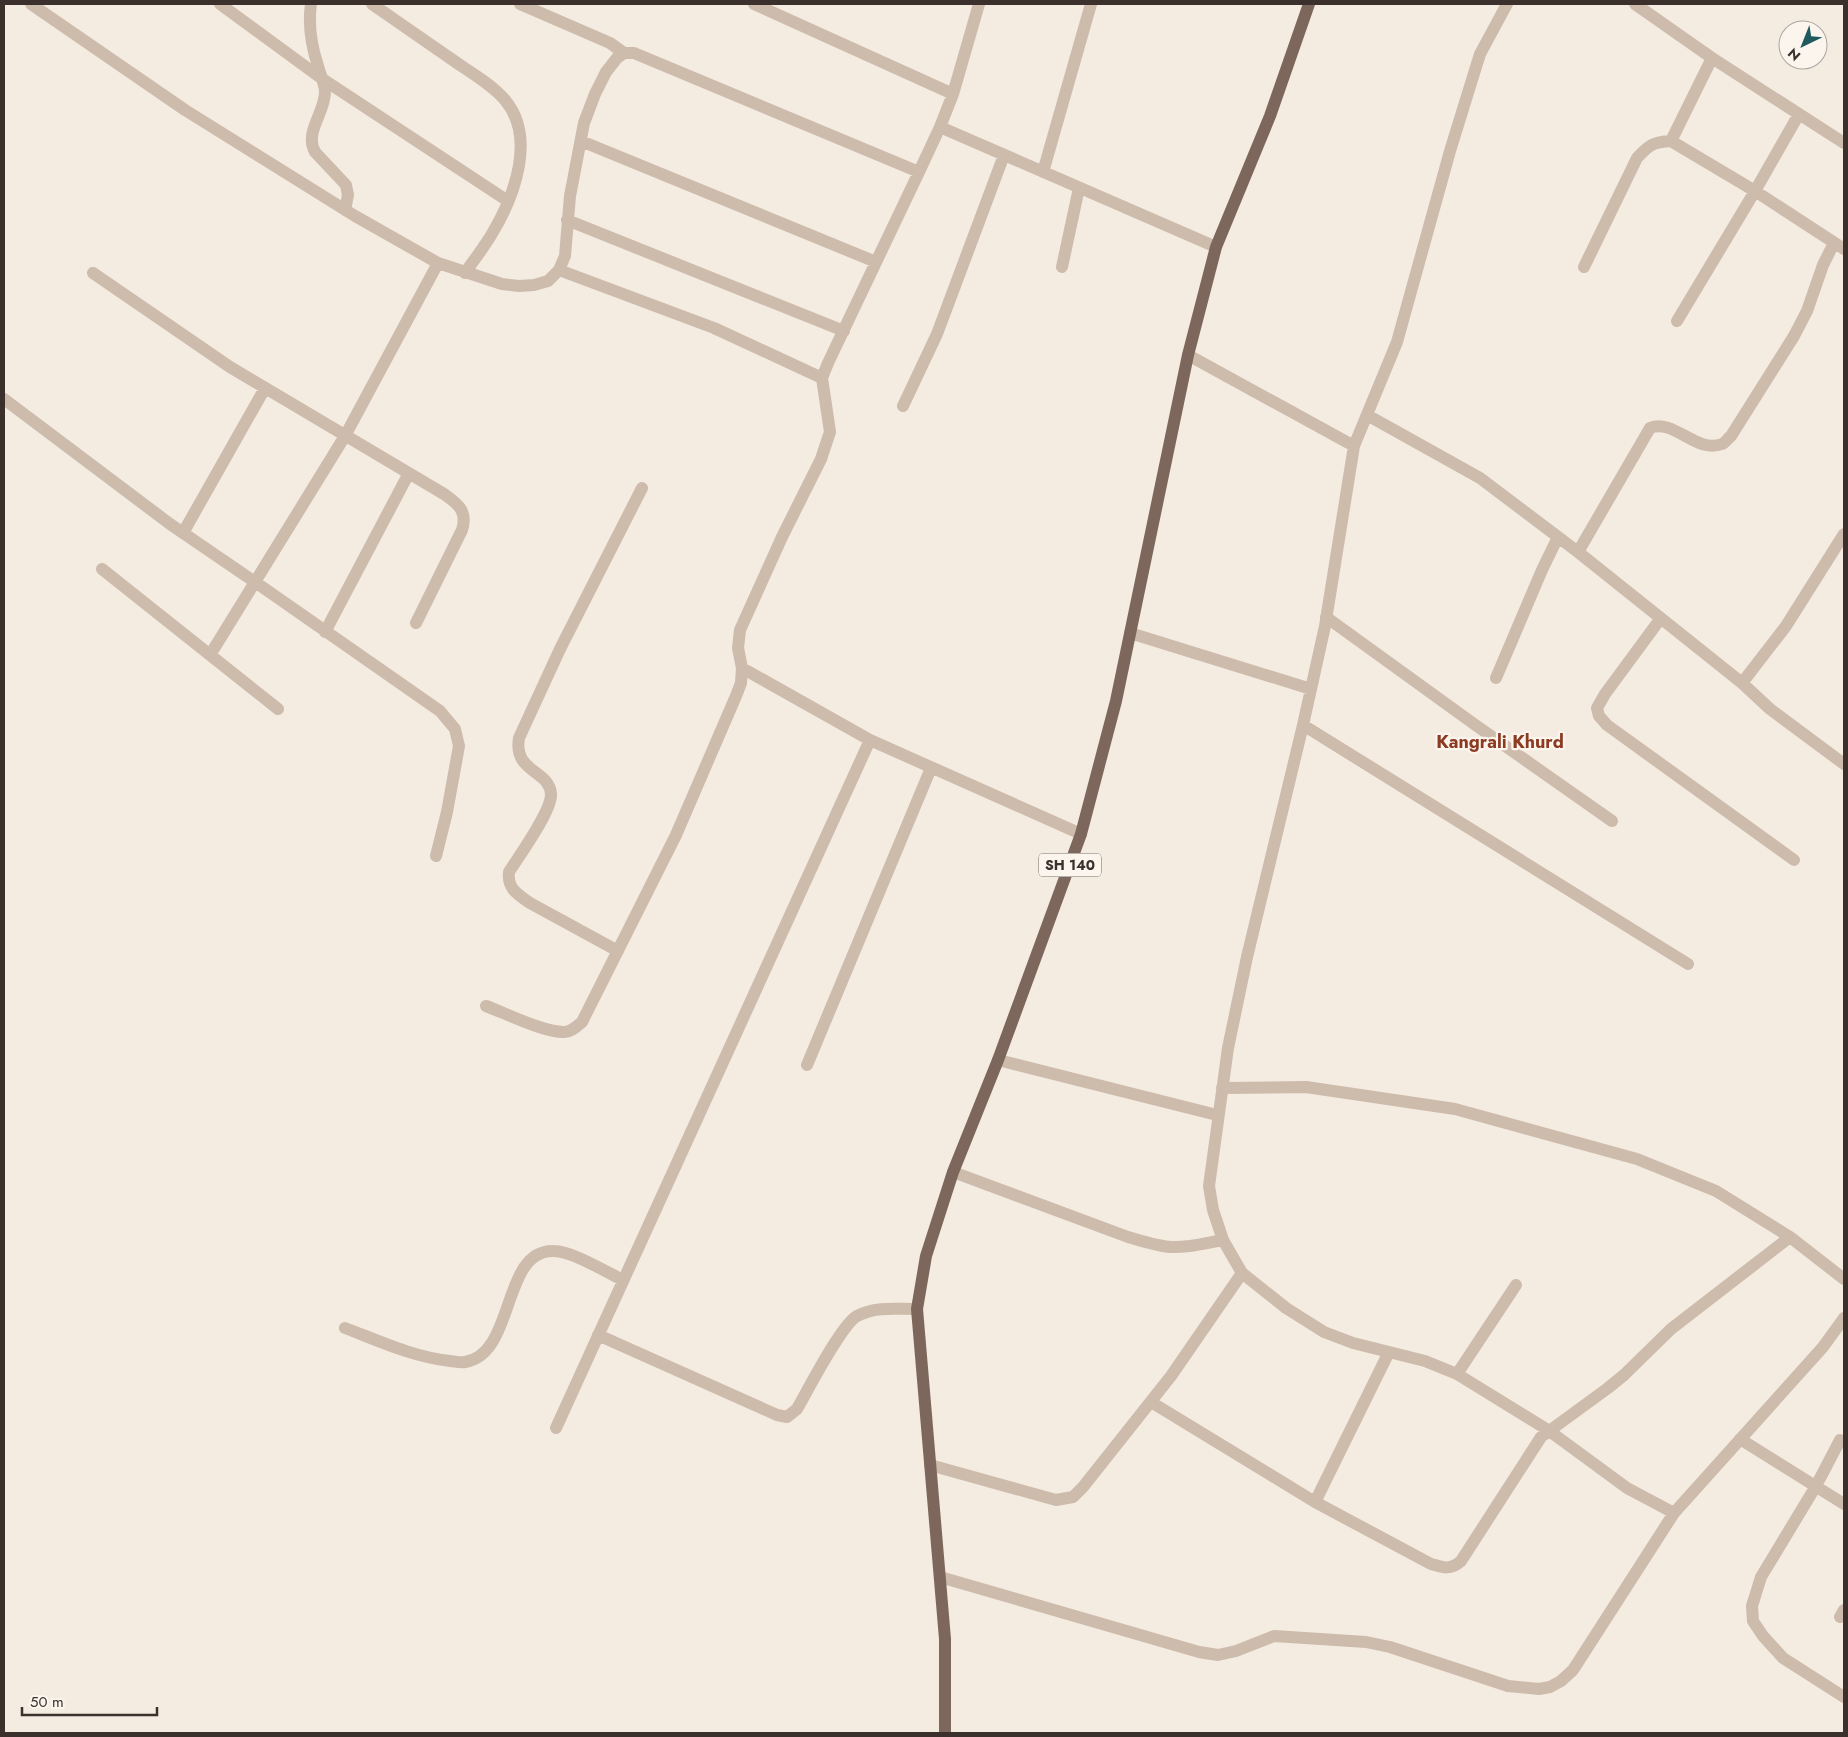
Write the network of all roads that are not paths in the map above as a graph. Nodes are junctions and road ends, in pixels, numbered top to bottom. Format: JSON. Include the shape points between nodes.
{"nodes":[{"id":1,"x":31,"y":4,"type":"edge"},
{"id":2,"x":220,"y":4,"type":"edge"},
{"id":3,"x":311,"y":4,"type":"edge"},
{"id":4,"x":372,"y":4,"type":"edge"},
{"id":5,"x":520,"y":4,"type":"edge"},
{"id":6,"x":754,"y":4,"type":"edge"},
{"id":7,"x":979,"y":4,"type":"edge"},
{"id":8,"x":1091,"y":4,"type":"edge"},
{"id":9,"x":1309,"y":4,"type":"edge"},
{"id":10,"x":1507,"y":4,"type":"edge"},
{"id":11,"x":1636,"y":4,"type":"edge"},
{"id":12,"x":624,"y":53,"type":"junction"},
{"id":13,"x":1712,"y":58,"type":"junction"},
{"id":14,"x":321,"y":78,"type":"junction"},
{"id":15,"x":953,"y":94,"type":"junction"},
{"id":16,"x":1799,"y":114,"type":"junction"},
{"id":17,"x":940,"y":127,"type":"junction"},
{"id":18,"x":581,"y":141,"type":"junction"},
{"id":19,"x":1672,"y":141,"type":"junction"},
{"id":20,"x":1844,"y":143,"type":"edge"},
{"id":21,"x":1004,"y":155,"type":"junction"},
{"id":22,"x":919,"y":172,"type":"junction"},
{"id":23,"x":1043,"y":172,"type":"junction"},
{"id":24,"x":1079,"y":188,"type":"junction"},
{"id":25,"x":1755,"y":191,"type":"junction"},
{"id":26,"x":508,"y":201,"type":"junction"},
{"id":27,"x":345,"y":210,"type":"junction"},
{"id":28,"x":567,"y":220,"type":"junction"},
{"id":29,"x":1839,"y":246,"type":"edge"},
{"id":30,"x":1216,"y":247,"type":"junction"},
{"id":31,"x":876,"y":262,"type":"junction"},
{"id":32,"x":438,"y":263,"type":"junction"},
{"id":33,"x":1062,"y":267,"type":"dead end"},
{"id":34,"x":1584,"y":267,"type":"dead end"},
{"id":35,"x":559,"y":270,"type":"junction"},
{"id":36,"x":93,"y":273,"type":"dead end"},
{"id":37,"x":465,"y":273,"type":"junction"},
{"id":38,"x":1677,"y":321,"type":"dead end"},
{"id":39,"x":844,"y":331,"type":"junction"},
{"id":40,"x":1188,"y":355,"type":"junction"},
{"id":41,"x":822,"y":378,"type":"junction"},
{"id":42,"x":265,"y":388,"type":"junction"},
{"id":43,"x":4,"y":399,"type":"edge"},
{"id":44,"x":903,"y":406,"type":"dead end"},
{"id":45,"x":1366,"y":415,"type":"junction"},
{"id":46,"x":345,"y":436,"type":"junction"},
{"id":47,"x":1354,"y":446,"type":"junction"},
{"id":48,"x":409,"y":473,"type":"junction"},
{"id":49,"x":642,"y":488,"type":"dead end"},
{"id":50,"x":183,"y":533,"type":"junction"},
{"id":51,"x":1844,"y":534,"type":"edge"},
{"id":52,"x":1558,"y":537,"type":"junction"},
{"id":53,"x":1578,"y":552,"type":"junction"},
{"id":54,"x":102,"y":570,"type":"dead end"},
{"id":55,"x":256,"y":582,"type":"junction"},
{"id":56,"x":1326,"y":617,"type":"junction"},
{"id":57,"x":1661,"y":618,"type":"junction"},
{"id":58,"x":416,"y":623,"type":"dead end"},
{"id":59,"x":326,"y":632,"type":"junction"},
{"id":60,"x":1130,"y":633,"type":"junction"},
{"id":61,"x":210,"y":656,"type":"junction"},
{"id":62,"x":742,"y":668,"type":"junction"},
{"id":63,"x":1496,"y":678,"type":"dead end"},
{"id":64,"x":1742,"y":683,"type":"junction"},
{"id":65,"x":1311,"y":689,"type":"junction"},
{"id":66,"x":278,"y":709,"type":"dead end"},
{"id":67,"x":1303,"y":725,"type":"junction"},
{"id":68,"x":870,"y":740,"type":"junction"},
{"id":69,"x":1844,"y":764,"type":"edge"},
{"id":70,"x":931,"y":768,"type":"junction"},
{"id":71,"x":1612,"y":821,"type":"dead end"},
{"id":72,"x":1081,"y":834,"type":"junction"},
{"id":73,"x":436,"y":856,"type":"dead end"},
{"id":74,"x":1794,"y":860,"type":"dead end"},
{"id":75,"x":618,"y":951,"type":"junction"},
{"id":76,"x":1688,"y":964,"type":"dead end"},
{"id":77,"x":486,"y":1006,"type":"dead end"},
{"id":78,"x":998,"y":1060,"type":"junction"},
{"id":79,"x":807,"y":1065,"type":"dead end"},
{"id":80,"x":1222,"y":1088,"type":"junction"},
{"id":81,"x":1217,"y":1115,"type":"junction"},
{"id":82,"x":953,"y":1172,"type":"junction"},
{"id":83,"x":1790,"y":1237,"type":"junction"},
{"id":84,"x":1223,"y":1240,"type":"junction"},
{"id":85,"x":1242,"y":1273,"type":"junction"},
{"id":86,"x":1844,"y":1279,"type":"edge"},
{"id":87,"x":623,"y":1280,"type":"junction"},
{"id":88,"x":1516,"y":1285,"type":"dead end"},
{"id":89,"x":917,"y":1309,"type":"junction"},
{"id":90,"x":1844,"y":1318,"type":"edge"},
{"id":91,"x":345,"y":1328,"type":"dead end"},
{"id":92,"x":598,"y":1335,"type":"junction"},
{"id":93,"x":1389,"y":1352,"type":"junction"},
{"id":94,"x":1457,"y":1374,"type":"junction"},
{"id":95,"x":1150,"y":1402,"type":"junction"},
{"id":96,"x":556,"y":1428,"type":"dead end"},
{"id":97,"x":1548,"y":1430,"type":"junction"},
{"id":98,"x":1740,"y":1439,"type":"junction"},
{"id":99,"x":1840,"y":1440,"type":"dead end"},
{"id":100,"x":930,"y":1465,"type":"junction"},
{"id":101,"x":1816,"y":1486,"type":"junction"},
{"id":102,"x":1315,"y":1502,"type":"junction"},
{"id":103,"x":1844,"y":1504,"type":"edge"},
{"id":104,"x":1674,"y":1513,"type":"junction"},
{"id":105,"x":940,"y":1577,"type":"junction"},
{"id":106,"x":1844,"y":1697,"type":"edge"},
{"id":107,"x":945,"y":1733,"type":"edge"}],
"edges":[{"from":1,"to":27,"type":"street","via":[[185,110]]},
{"from":2,"to":14,"type":"street"},
{"from":3,"to":14,"type":"street","via":[[310,34]]},
{"from":4,"to":26,"type":"street","via":[[505,99],[516,117],[521,140],[519,167]]},
{"from":5,"to":12,"type":"street"},
{"from":6,"to":15,"type":"street"},
{"from":7,"to":15,"type":"street"},
{"from":8,"to":23,"type":"street"},
{"from":9,"to":30,"type":"main road","number":"SH 140","via":[[1270,116]]},
{"from":10,"to":45,"type":"street","via":[[1480,54],[1397,342]]},
{"from":11,"to":13,"type":"street"},
{"from":12,"to":18,"type":"street","via":[[606,72],[595,94]]},
{"from":12,"to":22,"type":"street","via":[[651,59]]},
{"from":13,"to":16,"type":"street"},
{"from":13,"to":19,"type":"street"},
{"from":14,"to":26,"type":"street"},
{"from":14,"to":27,"type":"street","via":[[325,91],[323,105],[311,145],[346,185]]},
{"from":15,"to":17,"type":"street"},
{"from":16,"to":20,"type":"street"},
{"from":16,"to":25,"type":"street"},
{"from":17,"to":21,"type":"street"},
{"from":17,"to":22,"type":"street"},
{"from":18,"to":28,"type":"street"},
{"from":18,"to":31,"type":"street"},
{"from":19,"to":25,"type":"street"},
{"from":19,"to":34,"type":"street","via":[[1656,142],[1637,158]]},
{"from":21,"to":23,"type":"street"},
{"from":21,"to":44,"type":"street","via":[[937,334]]},
{"from":22,"to":31,"type":"street"},
{"from":23,"to":24,"type":"street"},
{"from":24,"to":30,"type":"street"},
{"from":24,"to":33,"type":"street"},
{"from":25,"to":29,"type":"street"},
{"from":25,"to":38,"type":"street"},
{"from":26,"to":37,"type":"street","via":[[493,232]]},
{"from":27,"to":32,"type":"street"},
{"from":28,"to":35,"type":"street","via":[[565,256]]},
{"from":28,"to":39,"type":"street"},
{"from":29,"to":53,"type":"street","via":[[1823,265],[1807,312],[1794,336],[1730,436],[1722,444],[1710,445],[1668,428],[1656,425],[1650,428]]},
{"from":30,"to":40,"type":"main road","number":"SH 140"},
{"from":31,"to":39,"type":"street"},
{"from":32,"to":37,"type":"street"},
{"from":32,"to":46,"type":"street"},
{"from":35,"to":37,"type":"street","via":[[548,281],[519,286]]},
{"from":35,"to":41,"type":"street","via":[[714,328]]},
{"from":36,"to":42,"type":"street"},
{"from":39,"to":41,"type":"street"},
{"from":40,"to":47,"type":"street"},
{"from":40,"to":60,"type":"main road","number":"SH 140"},
{"from":41,"to":62,"type":"street","via":[[830,432],[821,459],[740,630],[738,648]]},
{"from":42,"to":46,"type":"street"},
{"from":42,"to":50,"type":"street"},
{"from":43,"to":50,"type":"street"},
{"from":45,"to":47,"type":"street"},
{"from":45,"to":52,"type":"street","via":[[1480,478]]},
{"from":46,"to":48,"type":"street"},
{"from":46,"to":55,"type":"street"},
{"from":47,"to":56,"type":"street"},
{"from":48,"to":58,"type":"street","via":[[456,503],[465,522]]},
{"from":48,"to":59,"type":"street"},
{"from":49,"to":75,"type":"street","via":[[560,648],[519,738],[519,756],[546,781],[551,796],[508,879],[511,887],[530,903]]},
{"from":50,"to":55,"type":"street"},
{"from":51,"to":64,"type":"street","via":[[1786,626]]},
{"from":52,"to":53,"type":"street"},
{"from":52,"to":63,"type":"street"},
{"from":53,"to":57,"type":"street"},
{"from":54,"to":61,"type":"street"},
{"from":55,"to":59,"type":"street"},
{"from":55,"to":61,"type":"street"},
{"from":56,"to":65,"type":"street"},
{"from":56,"to":71,"type":"street"},
{"from":57,"to":64,"type":"street"},
{"from":57,"to":74,"type":"street","via":[[1605,694],[1597,708],[1599,716]]},
{"from":59,"to":73,"type":"street","via":[[440,711],[455,729],[459,746]]},
{"from":60,"to":65,"type":"street"},
{"from":60,"to":72,"type":"main road","number":"SH 140"},
{"from":61,"to":66,"type":"street"},
{"from":62,"to":68,"type":"street"},
{"from":62,"to":75,"type":"street","via":[[736,696],[676,835]]},
{"from":64,"to":69,"type":"street","via":[[1770,709]]},
{"from":65,"to":67,"type":"street"},
{"from":67,"to":76,"type":"street"},
{"from":67,"to":80,"type":"street","via":[[1247,956]]},
{"from":68,"to":70,"type":"street"},
{"from":68,"to":87,"type":"street"},
{"from":70,"to":72,"type":"street"},
{"from":70,"to":79,"type":"street"},
{"from":72,"to":78,"type":"main road","number":"SH 140"},
{"from":75,"to":77,"type":"street","via":[[582,1022],[574,1029],[566,1032],[540,1027]]},
{"from":78,"to":81,"type":"street"},
{"from":78,"to":82,"type":"main road","number":"SH 140"},
{"from":80,"to":81,"type":"street"},
{"from":80,"to":83,"type":"street","via":[[1306,1087],[1455,1109],[1637,1159],[1716,1191]]},
{"from":81,"to":84,"type":"street","via":[[1209,1186]]},
{"from":82,"to":84,"type":"street","via":[[1152,1244],[1191,1246]]},
{"from":82,"to":89,"type":"main road","number":"SH 140","via":[[926,1256]]},
{"from":83,"to":86,"type":"street"},
{"from":83,"to":97,"type":"street","via":[[1671,1329],[1608,1388]]},
{"from":84,"to":85,"type":"street"},
{"from":85,"to":93,"type":"street","via":[[1286,1308],[1324,1332]]},
{"from":85,"to":95,"type":"street"},
{"from":87,"to":91,"type":"street","via":[[570,1254],[553,1250],[541,1254],[529,1261],[518,1276],[490,1348],[464,1362],[409,1353]]},
{"from":87,"to":92,"type":"street"},
{"from":88,"to":94,"type":"street"},
{"from":89,"to":92,"type":"street","via":[[877,1309],[856,1316],[843,1330],[797,1409],[787,1417]]},
{"from":89,"to":100,"type":"main road","number":"SH 140"},
{"from":90,"to":98,"type":"street"},
{"from":92,"to":96,"type":"street"},
{"from":93,"to":94,"type":"street","via":[[1425,1361]]},
{"from":93,"to":102,"type":"street"},
{"from":94,"to":97,"type":"street"},
{"from":95,"to":100,"type":"street","via":[[1083,1487],[1073,1497],[1064,1500],[1034,1495]]},
{"from":95,"to":102,"type":"street"},
{"from":97,"to":102,"type":"street","via":[[1535,1444],[1461,1561],[1449,1569],[1431,1564]]},
{"from":97,"to":104,"type":"street","via":[[1627,1488]]},
{"from":98,"to":101,"type":"street"},
{"from":98,"to":104,"type":"street"},
{"from":99,"to":101,"type":"street"},
{"from":100,"to":105,"type":"main road","number":"SH 140"},
{"from":101,"to":103,"type":"street"},
{"from":101,"to":106,"type":"street","via":[[1761,1577],[1752,1606],[1753,1621],[1783,1658]]},
{"from":104,"to":105,"type":"street","via":[[1573,1670],[1561,1681],[1539,1689],[1508,1686],[1366,1642],[1274,1636],[1218,1655],[1199,1652]]},
{"from":105,"to":107,"type":"main road","number":"SH 140","via":[[945,1639]]}]}
